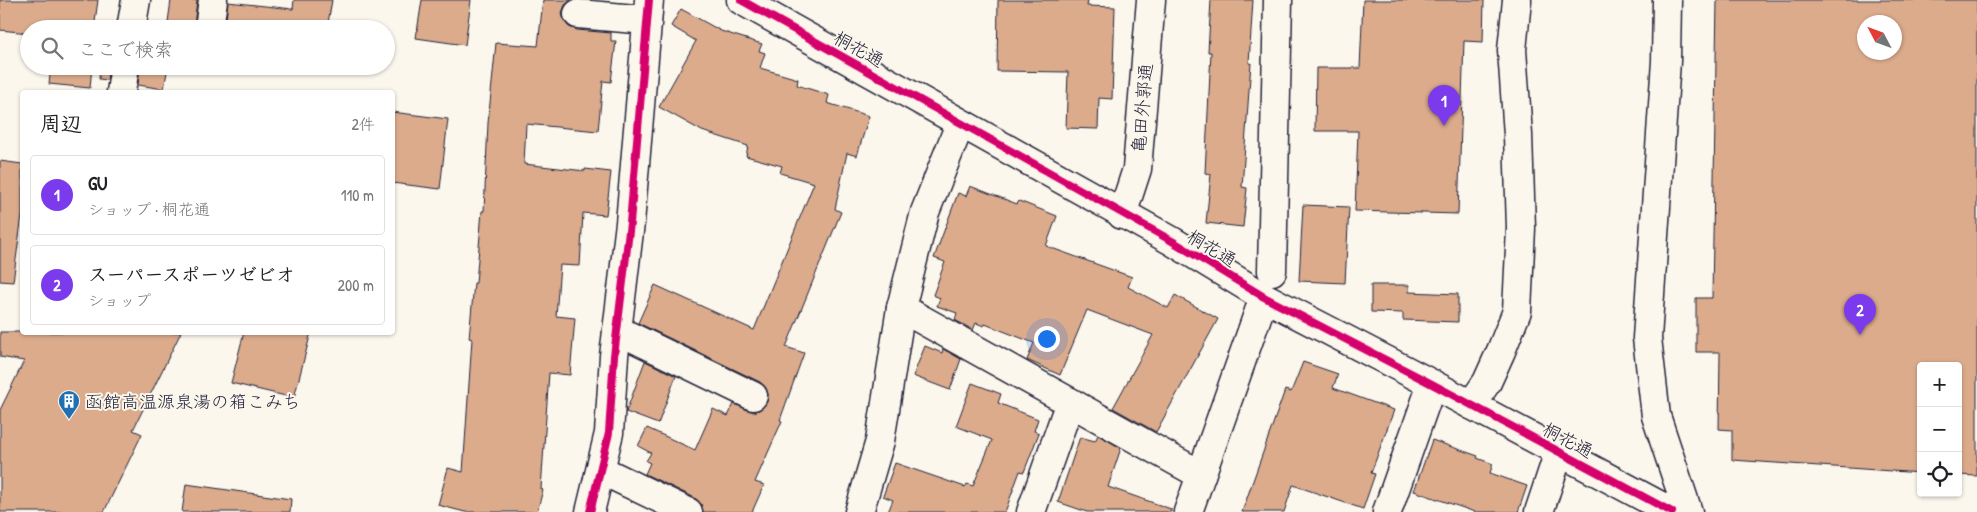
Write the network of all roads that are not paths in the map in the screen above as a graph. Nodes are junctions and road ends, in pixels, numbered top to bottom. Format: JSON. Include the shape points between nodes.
{"nodes":[{"id":1,"x":136,"y":0,"type":"edge"},
{"id":2,"x":213,"y":0,"type":"edge"},
{"id":3,"x":741,"y":0,"type":"edge"},
{"id":4,"x":1151,"y":0,"type":"edge"},
{"id":5,"x":1278,"y":0,"type":"edge"},
{"id":6,"x":1517,"y":0,"type":"edge"},
{"id":7,"x":1667,"y":0,"type":"edge"},
{"id":8,"x":648,"y":10,"type":"edge"},
{"id":9,"x":578,"y":14,"type":"dead end"},
{"id":10,"x":133,"y":20,"type":"edge"},
{"id":11,"x":210,"y":20,"type":"edge"},
{"id":12,"x":123,"y":75,"type":"edge"},
{"id":13,"x":120,"y":90,"type":"edge"},
{"id":14,"x":960,"y":124,"type":"junction"},
{"id":15,"x":1122,"y":215,"type":"junction"},
{"id":16,"x":1272,"y":271,"type":"dead end"},
{"id":17,"x":1264,"y":297,"type":"junction"},
{"id":18,"x":902,"y":308,"type":"junction"},
{"id":19,"x":617,"y":330,"type":"junction"},
{"id":20,"x":1432,"y":384,"type":"junction"},
{"id":21,"x":754,"y":396,"type":"dead end"},
{"id":22,"x":1070,"y":402,"type":"junction"},
{"id":23,"x":1472,"y":405,"type":"junction"},
{"id":24,"x":1560,"y":452,"type":"junction"},
{"id":25,"x":601,"y":470,"type":"junction"},
{"id":26,"x":1202,"y":476,"type":"junction"},
{"id":27,"x":590,"y":512,"type":"edge"},
{"id":28,"x":688,"y":512,"type":"edge"},
{"id":29,"x":859,"y":512,"type":"edge"},
{"id":30,"x":1031,"y":512,"type":"edge"},
{"id":31,"x":1188,"y":512,"type":"edge"},
{"id":32,"x":1387,"y":512,"type":"edge"},
{"id":33,"x":1538,"y":512,"type":"edge"},
{"id":34,"x":1672,"y":512,"type":"edge"},
{"id":35,"x":1688,"y":512,"type":"edge"}],
"edges":[{"from":1,"to":10,"type":"street"},
{"from":2,"to":11,"type":"street"},
{"from":3,"to":14,"type":"street","name":"桐花通"},
{"from":4,"to":15,"type":"street","name":"亀田外郭通","via":[[1137,169]]},
{"from":5,"to":16,"type":"street"},
{"from":6,"to":23,"type":"street","via":[[1512,50],[1521,228],[1517,311],[1490,374]]},
{"from":7,"to":35,"type":"street","via":[[1666,61],[1647,338],[1656,416]]},
{"from":8,"to":9,"type":"street"},
{"from":8,"to":19,"type":"street","via":[[630,223]]},
{"from":12,"to":13,"type":"street"},
{"from":14,"to":15,"type":"street","name":"桐花通"},
{"from":14,"to":18,"type":"street","via":[[925,212]]},
{"from":15,"to":17,"type":"street","name":"桐花通"},
{"from":17,"to":20,"type":"street","name":"桐花通"},
{"from":17,"to":26,"type":"street"},
{"from":18,"to":22,"type":"street"},
{"from":18,"to":29,"type":"street","via":[[880,441]]},
{"from":19,"to":21,"type":"street"},
{"from":19,"to":25,"type":"street","via":[[610,433]]},
{"from":20,"to":23,"type":"street","name":"桐花通"},
{"from":20,"to":32,"type":"street"},
{"from":22,"to":26,"type":"street"},
{"from":22,"to":30,"type":"street"},
{"from":23,"to":24,"type":"street","name":"桐花通"},
{"from":24,"to":33,"type":"street"},
{"from":24,"to":34,"type":"street","name":"桐花通"},
{"from":25,"to":27,"type":"street"},
{"from":25,"to":28,"type":"street"},
{"from":26,"to":31,"type":"street"}]}
